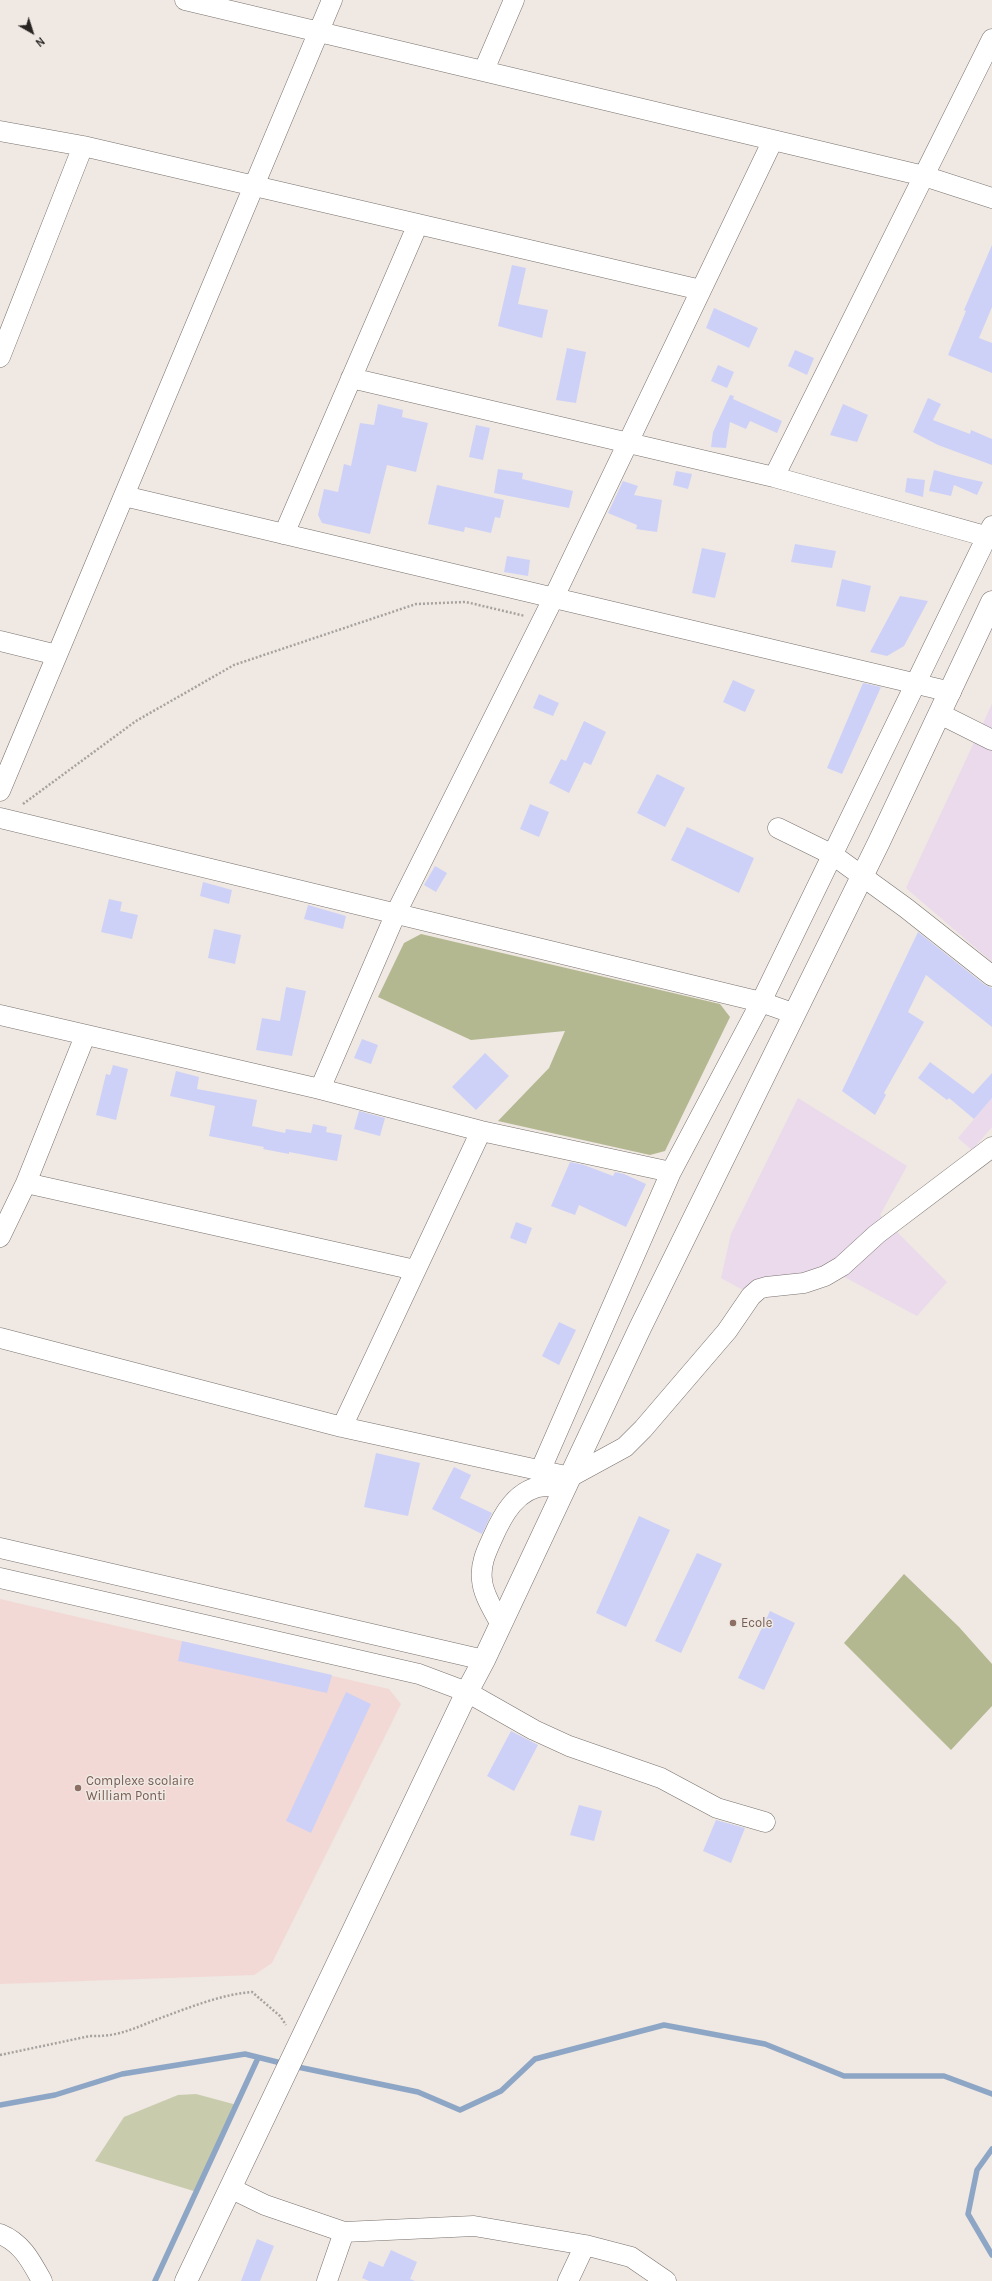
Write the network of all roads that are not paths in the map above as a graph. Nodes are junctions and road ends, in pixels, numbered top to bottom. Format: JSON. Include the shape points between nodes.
{"nodes":[{"id":1,"x":185,"y":0,"type":"edge"},
{"id":2,"x":332,"y":0,"type":"edge"},
{"id":3,"x":514,"y":0,"type":"edge"},
{"id":4,"x":319,"y":31,"type":"junction"},
{"id":5,"x":992,"y":40,"type":"edge"},
{"id":6,"x":484,"y":70,"type":"junction"},
{"id":7,"x":0,"y":131,"type":"edge"},
{"id":8,"x":773,"y":140,"type":"junction"},
{"id":9,"x":83,"y":146,"type":"junction"},
{"id":10,"x":924,"y":176,"type":"junction"},
{"id":11,"x":254,"y":186,"type":"junction"},
{"id":12,"x":992,"y":198,"type":"edge"},
{"id":13,"x":418,"y":224,"type":"junction"},
{"id":14,"x":701,"y":290,"type":"junction"},
{"id":15,"x":0,"y":357,"type":"edge"},
{"id":16,"x":351,"y":378,"type":"junction"},
{"id":17,"x":628,"y":443,"type":"junction"},
{"id":18,"x":774,"y":477,"type":"junction"},
{"id":19,"x":124,"y":496,"type":"junction"},
{"id":20,"x":990,"y":533,"type":"edge"},
{"id":21,"x":284,"y":534,"type":"junction"},
{"id":22,"x":554,"y":598,"type":"junction"},
{"id":23,"x":992,"y":602,"type":"edge"},
{"id":24,"x":0,"y":641,"type":"edge"},
{"id":25,"x":57,"y":655,"type":"junction"},
{"id":26,"x":916,"y":683,"type":"junction"},
{"id":27,"x":951,"y":692,"type":"junction"},
{"id":28,"x":940,"y":714,"type":"junction"},
{"id":29,"x":992,"y":740,"type":"edge"},
{"id":30,"x":0,"y":791,"type":"edge"},
{"id":31,"x":0,"y":818,"type":"edge"},
{"id":32,"x":778,"y":828,"type":"dead end"},
{"id":33,"x":833,"y":855,"type":"junction"},
{"id":34,"x":862,"y":875,"type":"junction"},
{"id":35,"x":396,"y":913,"type":"junction"},
{"id":36,"x":992,"y":976,"type":"edge"},
{"id":37,"x":761,"y":1002,"type":"junction"},
{"id":38,"x":795,"y":1014,"type":"junction"},
{"id":39,"x":0,"y":1016,"type":"edge"},
{"id":40,"x":85,"y":1036,"type":"junction"},
{"id":41,"x":320,"y":1089,"type":"junction"},
{"id":42,"x":481,"y":1131,"type":"junction"},
{"id":43,"x":992,"y":1147,"type":"edge"},
{"id":44,"x":671,"y":1172,"type":"junction"},
{"id":45,"x":26,"y":1183,"type":"junction"},
{"id":46,"x":0,"y":1237,"type":"edge"},
{"id":47,"x":415,"y":1270,"type":"junction"},
{"id":48,"x":0,"y":1338,"type":"edge"},
{"id":49,"x":342,"y":1427,"type":"junction"},
{"id":50,"x":541,"y":1469,"type":"junction"},
{"id":51,"x":567,"y":1483,"type":"junction"},
{"id":52,"x":0,"y":1548,"type":"edge"},
{"id":53,"x":0,"y":1578,"type":"edge"},
{"id":54,"x":501,"y":1625,"type":"junction"},
{"id":55,"x":484,"y":1660,"type":"junction"},
{"id":56,"x":467,"y":1692,"type":"junction"},
{"id":57,"x":765,"y":1822,"type":"dead end"},
{"id":58,"x":230,"y":2188,"type":"junction"},
{"id":59,"x":344,"y":2232,"type":"junction"},
{"id":60,"x":0,"y":2234,"type":"edge"},
{"id":61,"x":585,"y":2245,"type":"junction"},
{"id":62,"x":42,"y":2281,"type":"edge"},
{"id":63,"x":186,"y":2281,"type":"edge"},
{"id":64,"x":327,"y":2281,"type":"edge"},
{"id":65,"x":568,"y":2281,"type":"edge"},
{"id":66,"x":666,"y":2281,"type":"edge"}],
"edges":[{"from":1,"to":4,"type":"street"},
{"from":2,"to":4,"type":"street"},
{"from":3,"to":6,"type":"street"},
{"from":4,"to":6,"type":"street"},
{"from":4,"to":11,"type":"street"},
{"from":5,"to":10,"type":"street"},
{"from":6,"to":8,"type":"street"},
{"from":7,"to":9,"type":"street"},
{"from":8,"to":10,"type":"street"},
{"from":8,"to":14,"type":"street"},
{"from":9,"to":11,"type":"street"},
{"from":9,"to":15,"type":"street"},
{"from":10,"to":12,"type":"street"},
{"from":10,"to":18,"type":"street"},
{"from":11,"to":13,"type":"street"},
{"from":11,"to":19,"type":"street"},
{"from":13,"to":14,"type":"street"},
{"from":13,"to":16,"type":"street"},
{"from":14,"to":17,"type":"street"},
{"from":16,"to":17,"type":"street"},
{"from":16,"to":21,"type":"street"},
{"from":17,"to":18,"type":"street"},
{"from":17,"to":22,"type":"street"},
{"from":18,"to":20,"type":"street"},
{"from":19,"to":21,"type":"street"},
{"from":19,"to":25,"type":"street"},
{"from":20,"to":26,"type":"street"},
{"from":21,"to":22,"type":"street"},
{"from":22,"to":26,"type":"street"},
{"from":22,"to":35,"type":"street"},
{"from":23,"to":27,"type":"highway"},
{"from":24,"to":25,"type":"street"},
{"from":25,"to":30,"type":"street"},
{"from":26,"to":27,"type":"street"},
{"from":26,"to":33,"type":"street"},
{"from":27,"to":28,"type":"highway"},
{"from":28,"to":29,"type":"street"},
{"from":28,"to":34,"type":"highway"},
{"from":31,"to":35,"type":"street"},
{"from":32,"to":33,"type":"street"},
{"from":33,"to":34,"type":"street"},
{"from":33,"to":37,"type":"street"},
{"from":34,"to":36,"type":"street"},
{"from":34,"to":38,"type":"highway"},
{"from":35,"to":37,"type":"street"},
{"from":35,"to":41,"type":"street"},
{"from":37,"to":38,"type":"street"},
{"from":37,"to":44,"type":"street"},
{"from":38,"to":51,"type":"highway","via":[[640,1328]]},
{"from":39,"to":40,"type":"street"},
{"from":40,"to":41,"type":"street"},
{"from":40,"to":45,"type":"street"},
{"from":41,"to":42,"type":"street"},
{"from":42,"to":44,"type":"street"},
{"from":42,"to":47,"type":"street"},
{"from":43,"to":51,"type":"street","via":[[877,1234],[842,1266],[825,1276],[804,1283],[759,1289],[639,1433],[625,1446]]},
{"from":44,"to":50,"type":"street"},
{"from":45,"to":46,"type":"street"},
{"from":45,"to":47,"type":"street"},
{"from":47,"to":49,"type":"street"},
{"from":48,"to":49,"type":"street"},
{"from":49,"to":50,"type":"street"},
{"from":50,"to":51,"type":"street"},
{"from":51,"to":54,"type":"highway"},
{"from":51,"to":54,"type":"street","via":[[527,1492],[514,1501],[502,1516],[482,1560],[482,1580],[486,1594]]},
{"from":52,"to":55,"type":"street"},
{"from":53,"to":56,"type":"street","via":[[419,1674]]},
{"from":54,"to":55,"type":"highway"},
{"from":55,"to":56,"type":"highway"},
{"from":56,"to":57,"type":"street","via":[[534,1730],[569,1738],[661,1778],[717,1808]]},
{"from":56,"to":58,"type":"highway"},
{"from":58,"to":59,"type":"street","via":[[265,2205]]},
{"from":58,"to":63,"type":"highway"},
{"from":59,"to":61,"type":"street","via":[[474,2226]]},
{"from":59,"to":64,"type":"street"},
{"from":60,"to":62,"type":"street","via":[[18,2244]]},
{"from":61,"to":65,"type":"street"},
{"from":61,"to":66,"type":"street","via":[[631,2257]]}]}
